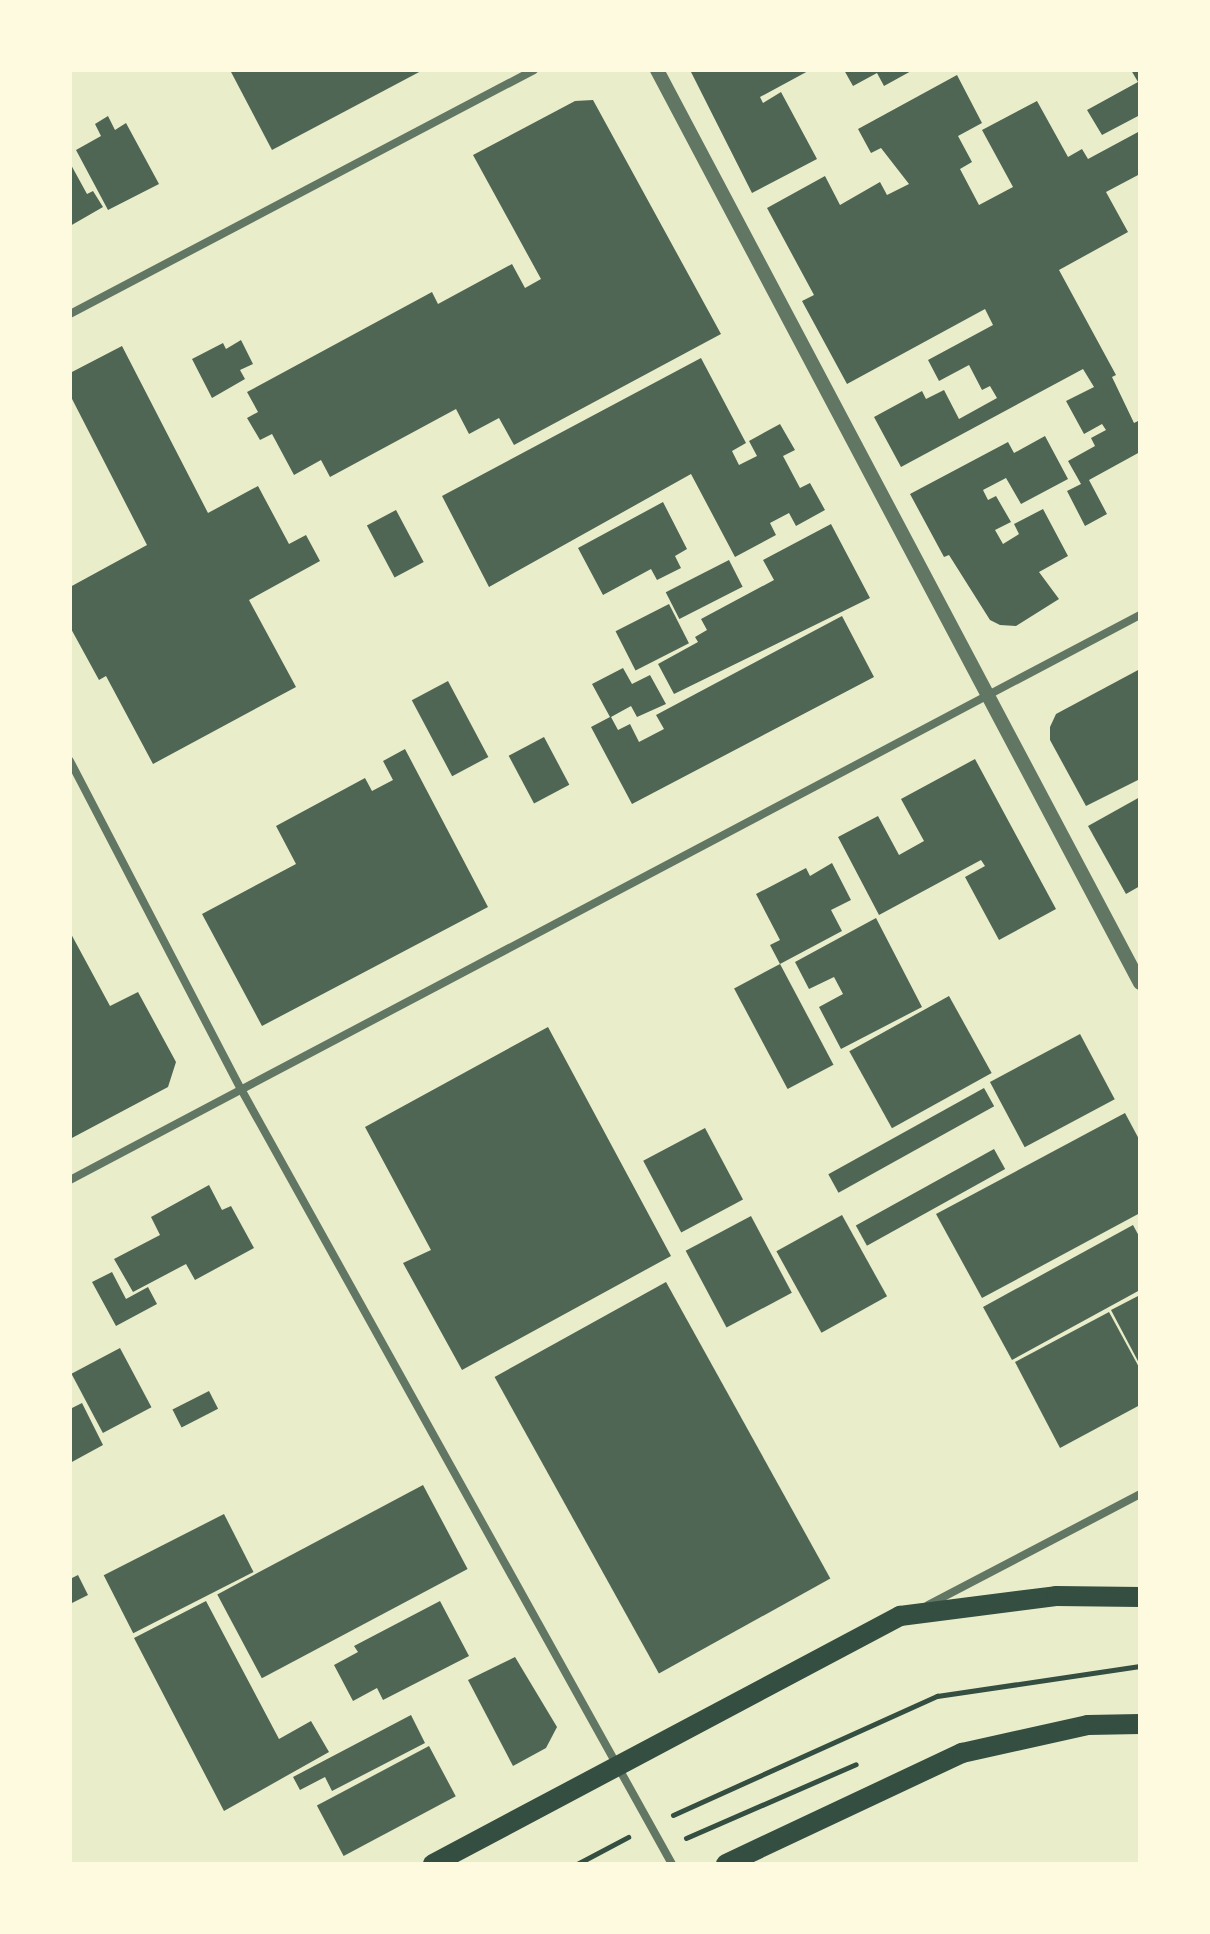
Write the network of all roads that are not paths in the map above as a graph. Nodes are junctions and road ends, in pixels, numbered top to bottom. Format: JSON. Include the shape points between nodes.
{"nodes":[{"id":1,"x":534,"y":70,"type":"edge"},
{"id":2,"x":657,"y":70,"type":"edge"},
{"id":3,"x":70,"y":314,"type":"edge"},
{"id":4,"x":1140,"y":615,"type":"edge"},
{"id":5,"x":985,"y":698,"type":"junction"},
{"id":6,"x":70,"y":761,"type":"edge"},
{"id":7,"x":1140,"y":983,"type":"edge"},
{"id":8,"x":241,"y":1089,"type":"junction"},
{"id":9,"x":70,"y":1180,"type":"edge"},
{"id":10,"x":1140,"y":1494,"type":"edge"},
{"id":11,"x":1140,"y":1597,"type":"edge"},
{"id":12,"x":900,"y":1616,"type":"junction"},
{"id":13,"x":1140,"y":1724,"type":"edge"},
{"id":14,"x":616,"y":1764,"type":"junction"},
{"id":15,"x":433,"y":1864,"type":"edge"},
{"id":16,"x":672,"y":1864,"type":"edge"},
{"id":17,"x":726,"y":1864,"type":"edge"}],
"edges":[{"from":1,"to":3,"type":"street"},
{"from":2,"to":5,"type":"street"},
{"from":4,"to":5,"type":"street"},
{"from":5,"to":7,"type":"street"},
{"from":5,"to":8,"type":"street"},
{"from":6,"to":8,"type":"street"},
{"from":8,"to":9,"type":"street"},
{"from":8,"to":14,"type":"street"},
{"from":10,"to":12,"type":"street"},
{"from":11,"to":12,"type":"main road","via":[[1056,1596]]},
{"from":12,"to":14,"type":"main road"},
{"from":13,"to":17,"type":"main road","via":[[1088,1725],[962,1753]]},
{"from":14,"to":15,"type":"main road"},
{"from":14,"to":16,"type":"street"}]}
